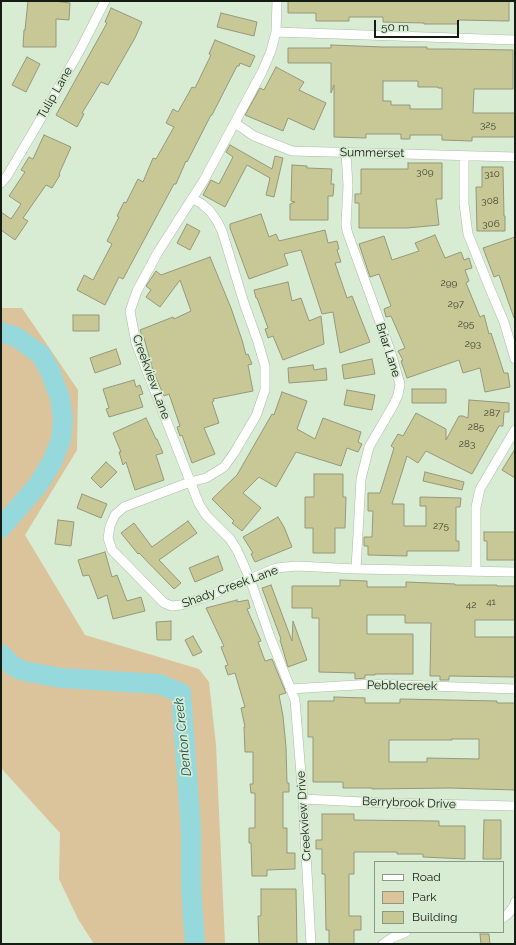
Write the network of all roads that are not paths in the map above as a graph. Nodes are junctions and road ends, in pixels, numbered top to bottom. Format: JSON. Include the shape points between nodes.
{"nodes":[{"id":1,"x":105,"y":1,"type":"edge"},
{"id":2,"x":277,"y":1,"type":"edge"},
{"id":3,"x":276,"y":32,"type":"junction"},
{"id":4,"x":515,"y":40,"type":"edge"},
{"id":5,"x":235,"y":123,"type":"junction"},
{"id":6,"x":346,"y":153,"type":"junction"},
{"id":7,"x":464,"y":156,"type":"junction"},
{"id":8,"x":515,"y":158,"type":"edge"},
{"id":9,"x":1,"y":183,"type":"edge"},
{"id":10,"x":192,"y":198,"type":"junction"},
{"id":11,"x":515,"y":359,"type":"edge"},
{"id":12,"x":515,"y":430,"type":"edge"},
{"id":13,"x":190,"y":482,"type":"junction"},
{"id":14,"x":356,"y":569,"type":"junction"},
{"id":15,"x":476,"y":570,"type":"junction"},
{"id":16,"x":515,"y":572,"type":"edge"},
{"id":17,"x":250,"y":579,"type":"junction"},
{"id":18,"x":290,"y":689,"type":"junction"},
{"id":19,"x":515,"y":689,"type":"edge"},
{"id":20,"x":303,"y":799,"type":"junction"},
{"id":21,"x":515,"y":806,"type":"edge"},
{"id":22,"x":515,"y":902,"type":"edge"},
{"id":23,"x":504,"y":917,"type":"edge"},
{"id":24,"x":404,"y":933,"type":"edge"},
{"id":25,"x":310,"y":944,"type":"edge"},
{"id":26,"x":383,"y":944,"type":"edge"}],
"edges":[{"from":1,"to":9,"type":"street","name":"Tulip Lane","via":[[46,110]]},
{"from":2,"to":3,"type":"street","name":"Creekview Lane"},
{"from":3,"to":4,"type":"street"},
{"from":3,"to":5,"type":"street","name":"Creekview Lane","via":[[262,72]]},
{"from":5,"to":6,"type":"street","name":"Summerset","via":[[254,136],[292,151]]},
{"from":5,"to":10,"type":"street","name":"Creekview Lane"},
{"from":6,"to":7,"type":"street","name":"Summerset"},
{"from":6,"to":14,"type":"street","name":"Briar Lane","via":[[347,231],[400,384],[394,404],[369,447],[361,479]]},
{"from":7,"to":8,"type":"street","name":"Summerset"},
{"from":7,"to":11,"type":"street","via":[[464,204],[468,234],[504,322]]},
{"from":10,"to":13,"type":"street","name":"Creekview Lane","via":[[140,284],[130,311],[136,343]]},
{"from":10,"to":13,"type":"street","name":"Shady Creek Lane","via":[[210,212],[222,231],[265,366],[265,390],[256,416],[224,467],[206,478]]},
{"from":12,"to":15,"type":"street","via":[[480,489],[476,507]]},
{"from":13,"to":17,"type":"street","name":"Creekview Lane","via":[[198,504],[230,539]]},
{"from":13,"to":17,"type":"street","name":"Shady Creek Lane","via":[[124,507],[115,515],[110,526],[108,538],[112,550],[164,603],[172,606],[203,598]]},
{"from":14,"to":15,"type":"street","name":"Shady Creek Lane"},
{"from":14,"to":17,"type":"street","name":"Shady Creek Lane","via":[[297,566],[276,568]]},
{"from":15,"to":16,"type":"street","name":"Shady Creek Lane"},
{"from":17,"to":18,"type":"street","name":"Creekview Lane"},
{"from":18,"to":19,"type":"street","name":"Pebblecreek","via":[[373,684]]},
{"from":18,"to":20,"type":"street","name":"Creekview Drive","via":[[295,700]]},
{"from":20,"to":21,"type":"street","name":"Berrybrook Drive"},
{"from":20,"to":25,"type":"street","name":"Creekview Drive"},
{"from":22,"to":23,"type":"street"},
{"from":24,"to":26,"type":"street"}]}
